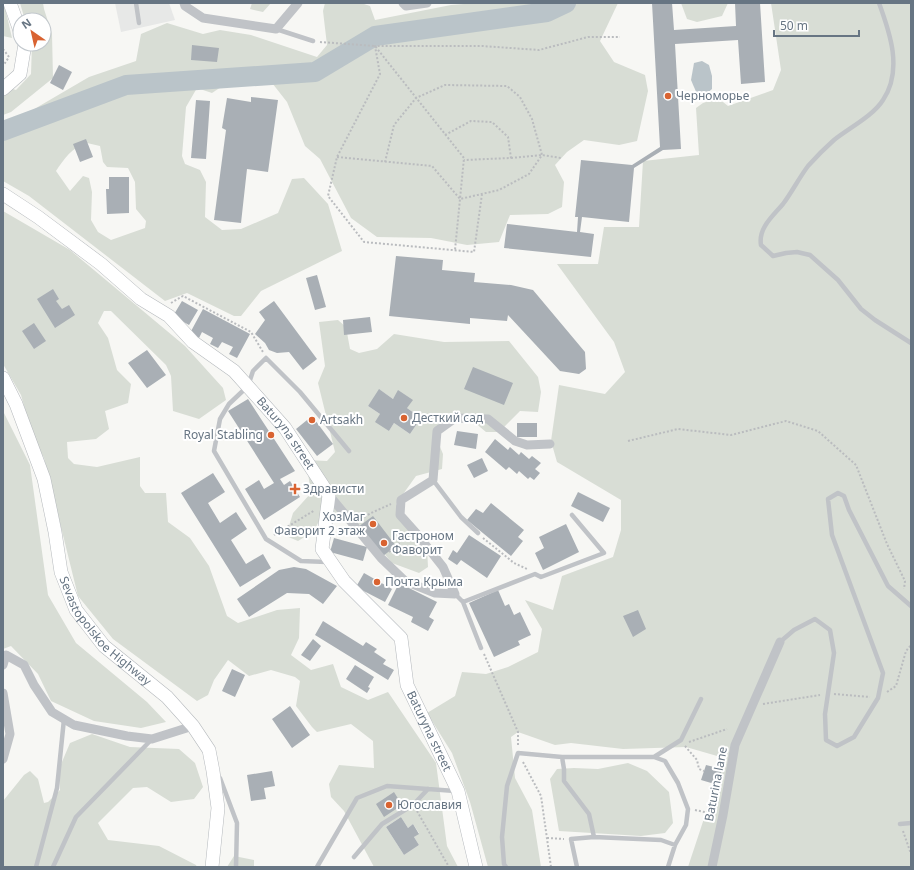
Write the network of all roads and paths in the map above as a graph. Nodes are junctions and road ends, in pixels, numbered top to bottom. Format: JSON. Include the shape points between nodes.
{"nodes":[{"id":1,"x":136,"y":3,"type":"edge"},
{"id":2,"x":184,"y":3,"type":"edge"},
{"id":3,"x":298,"y":3,"type":"edge"},
{"id":4,"x":403,"y":3,"type":"edge"},
{"id":5,"x":427,"y":3,"type":"edge"},
{"id":6,"x":879,"y":3,"type":"edge"},
{"id":7,"x":139,"y":23,"type":"dead end"},
{"id":8,"x":276,"y":29,"type":"junction"},
{"id":9,"x":620,"y":37,"type":"dead end"},
{"id":10,"x":316,"y":41,"type":"joint"},
{"id":11,"x":374,"y":46,"type":"junction"},
{"id":12,"x":3,"y":49,"type":"edge"},
{"id":13,"x":24,"y":52,"type":"edge"},
{"id":14,"x":3,"y":66,"type":"edge"},
{"id":15,"x":3,"y":89,"type":"edge"},
{"id":16,"x":416,"y":98,"type":"junction"},
{"id":17,"x":445,"y":135,"type":"junction"},
{"id":18,"x":542,"y":155,"type":"junction"},
{"id":19,"x":336,"y":157,"type":"junction"},
{"id":20,"x":511,"y":158,"type":"junction"},
{"id":21,"x":561,"y":158,"type":"dead end"},
{"id":22,"x":464,"y":160,"type":"junction"},
{"id":23,"x":385,"y":162,"type":"junction"},
{"id":24,"x":3,"y":194,"type":"edge"},
{"id":25,"x":482,"y":194,"type":"junction"},
{"id":26,"x":460,"y":199,"type":"junction"},
{"id":27,"x":455,"y":250,"type":"junction"},
{"id":28,"x":159,"y":310,"type":"junction"},
{"id":29,"x":911,"y":343,"type":"edge"},
{"id":30,"x":266,"y":358,"type":"junction"},
{"id":31,"x":3,"y":378,"type":"edge"},
{"id":32,"x":248,"y":386,"type":"junction"},
{"id":33,"x":3,"y":395,"type":"edge"},
{"id":34,"x":628,"y":441,"type":"dead end"},
{"id":35,"x":550,"y":444,"type":"dead end"},
{"id":36,"x":349,"y":451,"type":"dead end"},
{"id":37,"x":433,"y":480,"type":"junction"},
{"id":38,"x":328,"y":499,"type":"junction"},
{"id":39,"x":401,"y":500,"type":"junction"},
{"id":40,"x":572,"y":515,"type":"dead end"},
{"id":41,"x":354,"y":525,"type":"junction"},
{"id":42,"x":411,"y":528,"type":"junction"},
{"id":43,"x":478,"y":533,"type":"joint"},
{"id":44,"x":266,"y":539,"type":"junction"},
{"id":45,"x":381,"y":558,"type":"junction"},
{"id":46,"x":331,"y":562,"type":"junction"},
{"id":47,"x":535,"y":574,"type":"junction"},
{"id":48,"x":455,"y":594,"type":"junction"},
{"id":49,"x":903,"y":599,"type":"junction"},
{"id":50,"x":463,"y":602,"type":"junction"},
{"id":51,"x":911,"y":606,"type":"edge"},
{"id":52,"x":780,"y":642,"type":"joint"},
{"id":53,"x":911,"y":645,"type":"edge"},
{"id":54,"x":481,"y":648,"type":"joint"},
{"id":55,"x":3,"y":665,"type":"edge"},
{"id":56,"x":3,"y":693,"type":"edge"},
{"id":57,"x":828,"y":694,"type":"junction"},
{"id":58,"x":878,"y":698,"type":"junction"},
{"id":59,"x":701,"y":699,"type":"dead end"},
{"id":60,"x":752,"y":706,"type":"junction"},
{"id":61,"x":64,"y":719,"type":"junction"},
{"id":62,"x":190,"y":727,"type":"junction"},
{"id":63,"x":727,"y":728,"type":"dead end"},
{"id":64,"x":152,"y":739,"type":"junction"},
{"id":65,"x":209,"y":750,"type":"junction"},
{"id":66,"x":518,"y":753,"type":"junction"},
{"id":67,"x":654,"y":757,"type":"junction"},
{"id":68,"x":562,"y":758,"type":"junction"},
{"id":69,"x":3,"y":759,"type":"edge"},
{"id":70,"x":704,"y":771,"type":"dead end"},
{"id":71,"x":428,"y":789,"type":"junction"},
{"id":72,"x":458,"y":791,"type":"junction"},
{"id":73,"x":413,"y":805,"type":"junction"},
{"id":74,"x":688,"y":809,"type":"junction"},
{"id":75,"x":723,"y":815,"type":"junction"},
{"id":76,"x":900,"y":824,"type":"joint"},
{"id":77,"x":911,"y":824,"type":"edge"},
{"id":78,"x":594,"y":837,"type":"junction"},
{"id":79,"x":547,"y":838,"type":"junction"},
{"id":80,"x":572,"y":839,"type":"junction"},
{"id":81,"x":675,"y":845,"type":"junction"},
{"id":82,"x":911,"y":854,"type":"edge"},
{"id":83,"x":354,"y":857,"type":"dead end"},
{"id":84,"x":36,"y":867,"type":"edge"},
{"id":85,"x":53,"y":867,"type":"edge"},
{"id":86,"x":212,"y":867,"type":"edge"},
{"id":87,"x":236,"y":867,"type":"edge"},
{"id":88,"x":317,"y":867,"type":"edge"},
{"id":89,"x":449,"y":867,"type":"edge"},
{"id":90,"x":476,"y":867,"type":"edge"},
{"id":91,"x":506,"y":867,"type":"edge"},
{"id":92,"x":552,"y":867,"type":"edge"},
{"id":93,"x":577,"y":867,"type":"edge"},
{"id":94,"x":668,"y":867,"type":"edge"},
{"id":95,"x":712,"y":867,"type":"edge"}],
"edges":[{"from":1,"to":7,"type":"lane"},
{"from":2,"to":8,"type":"street","via":[[203,18]]},
{"from":3,"to":8,"type":"street"},
{"from":4,"to":5,"type":"street","via":[[406,6]]},
{"from":6,"to":29,"type":"lane","via":[[893,52],[894,69],[891,84],[883,100],[862,120],[834,140],[808,166],[784,202],[766,222],[760,238],[761,245],[773,256],[797,252],[810,255],[838,280],[862,309]]},
{"from":8,"to":10,"type":"lane"},
{"from":9,"to":11,"type":"path","via":[[588,37],[539,50],[482,46]]},
{"from":10,"to":11,"type":"path"},
{"from":11,"to":16,"type":"path"},
{"from":11,"to":19,"type":"path","via":[[380,74]]},
{"from":12,"to":14,"type":"path","via":[[9,57]]},
{"from":13,"to":15,"type":"main road","via":[[20,74]]},
{"from":16,"to":17,"type":"path"},
{"from":16,"to":18,"type":"path","via":[[444,85],[507,86],[520,97],[532,119]]},
{"from":16,"to":23,"type":"path","via":[[394,125]]},
{"from":17,"to":20,"type":"path","via":[[471,121],[492,122],[508,137]]},
{"from":17,"to":22,"type":"path"},
{"from":18,"to":20,"type":"path"},
{"from":18,"to":21,"type":"path"},
{"from":18,"to":25,"type":"path","via":[[529,174],[500,190]]},
{"from":19,"to":23,"type":"path"},
{"from":19,"to":27,"type":"path","via":[[328,196],[364,242]]},
{"from":20,"to":22,"type":"path"},
{"from":22,"to":26,"type":"path"},
{"from":23,"to":26,"type":"path","via":[[432,166]]},
{"from":24,"to":28,"type":"main road","name":"Baturyna street","via":[[38,216]]},
{"from":25,"to":26,"type":"path"},
{"from":25,"to":27,"type":"path","via":[[474,252]]},
{"from":26,"to":27,"type":"path"},
{"from":28,"to":30,"type":"path","via":[[183,296],[251,332]]},
{"from":28,"to":32,"type":"main road","name":"Baturyna street","via":[[169,316],[193,342],[234,371]]},
{"from":30,"to":32,"type":"lane","via":[[253,371]]},
{"from":30,"to":36,"type":"lane","via":[[300,392]]},
{"from":31,"to":62,"type":"main road","name":"Sevastopolskoe Highway","via":[[16,404],[44,480],[61,572],[76,610],[104,646],[167,698]]},
{"from":32,"to":38,"type":"main road","name":"Baturyna street","via":[[285,428]]},
{"from":32,"to":44,"type":"lane","via":[[229,404],[220,419],[214,451]]},
{"from":33,"to":62,"type":"main road","via":[[38,478],[52,558],[65,600],[78,624],[92,643]]},
{"from":34,"to":49,"type":"path","via":[[678,429],[731,435],[786,421],[818,431],[856,465],[887,544],[905,580]]},
{"from":35,"to":37,"type":"street","via":[[527,445],[515,440],[488,419],[455,418],[437,431]]},
{"from":37,"to":39,"type":"street"},
{"from":37,"to":43,"type":"lane","via":[[461,517]]},
{"from":38,"to":41,"type":"street"},
{"from":38,"to":44,"type":"path"},
{"from":38,"to":46,"type":"main road","name":"Baturyna street","via":[[322,549]]},
{"from":39,"to":41,"type":"path","via":[[371,513]]},
{"from":39,"to":42,"type":"street","via":[[400,515]]},
{"from":40,"to":47,"type":"lane","via":[[604,553],[541,577]]},
{"from":41,"to":45,"type":"street"},
{"from":42,"to":45,"type":"path","via":[[397,546]]},
{"from":42,"to":48,"type":"street","via":[[443,567]]},
{"from":43,"to":47,"type":"path","via":[[514,563]]},
{"from":44,"to":46,"type":"lane","via":[[301,561]]},
{"from":45,"to":48,"type":"street","via":[[405,581],[434,593]]},
{"from":46,"to":72,"type":"main road","name":"Baturyna street","via":[[344,581],[401,638],[407,685]]},
{"from":47,"to":50,"type":"lane"},
{"from":48,"to":50,"type":"lane"},
{"from":49,"to":51,"type":"lane"},
{"from":49,"to":58,"type":"lane","via":[[888,586],[844,496],[838,492],[828,499],[832,535],[883,672]]},
{"from":50,"to":54,"type":"lane"},
{"from":52,"to":57,"type":"lane","via":[[794,630],[815,619],[830,630],[834,653]]},
{"from":52,"to":60,"type":"street","name":"Baturina lane"},
{"from":53,"to":58,"type":"path","via":[[906,651],[896,686]]},
{"from":54,"to":66,"type":"path","via":[[518,732]]},
{"from":55,"to":61,"type":"street","via":[[6,655],[24,665],[52,712]]},
{"from":56,"to":69,"type":"street","via":[[10,734]]},
{"from":57,"to":58,"type":"path"},
{"from":57,"to":58,"type":"lane","via":[[825,714],[826,740],[837,746],[854,737]]},
{"from":57,"to":60,"type":"path"},
{"from":59,"to":67,"type":"lane","via":[[681,740]]},
{"from":60,"to":75,"type":"street","name":"Baturina lane","via":[[735,745]]},
{"from":61,"to":64,"type":"street","via":[[74,725]]},
{"from":61,"to":84,"type":"lane","via":[[57,788]]},
{"from":62,"to":64,"type":"street"},
{"from":62,"to":65,"type":"main road","name":"Sevastopolskoe Highway"},
{"from":63,"to":70,"type":"path","via":[[683,744],[697,760],[699,769]]},
{"from":64,"to":85,"type":"lane","via":[[76,817]]},
{"from":65,"to":86,"type":"main road","name":"Sevastopolskoe Highway","via":[[218,808]]},
{"from":65,"to":87,"type":"lane","via":[[236,823]]},
{"from":66,"to":68,"type":"lane"},
{"from":66,"to":79,"type":"path","via":[[541,796]]},
{"from":66,"to":91,"type":"lane","via":[[506,793],[502,837]]},
{"from":67,"to":68,"type":"lane"},
{"from":67,"to":74,"type":"lane","via":[[664,761],[678,784]]},
{"from":68,"to":78,"type":"lane","via":[[564,781],[589,814]]},
{"from":71,"to":72,"type":"lane"},
{"from":71,"to":73,"type":"lane"},
{"from":71,"to":88,"type":"lane","via":[[387,786],[358,798]]},
{"from":72,"to":90,"type":"main road","name":"Baturyna street"},
{"from":73,"to":83,"type":"lane","via":[[382,824]]},
{"from":73,"to":89,"type":"path"},
{"from":74,"to":75,"type":"path"},
{"from":74,"to":81,"type":"lane","via":[[686,824]]},
{"from":75,"to":95,"type":"street","name":"Baturina lane"},
{"from":76,"to":77,"type":"lane"},
{"from":76,"to":82,"type":"path"},
{"from":78,"to":80,"type":"lane"},
{"from":78,"to":81,"type":"lane","via":[[661,840]]},
{"from":79,"to":80,"type":"path"},
{"from":79,"to":92,"type":"path"},
{"from":80,"to":93,"type":"lane"},
{"from":81,"to":94,"type":"lane"}]}
